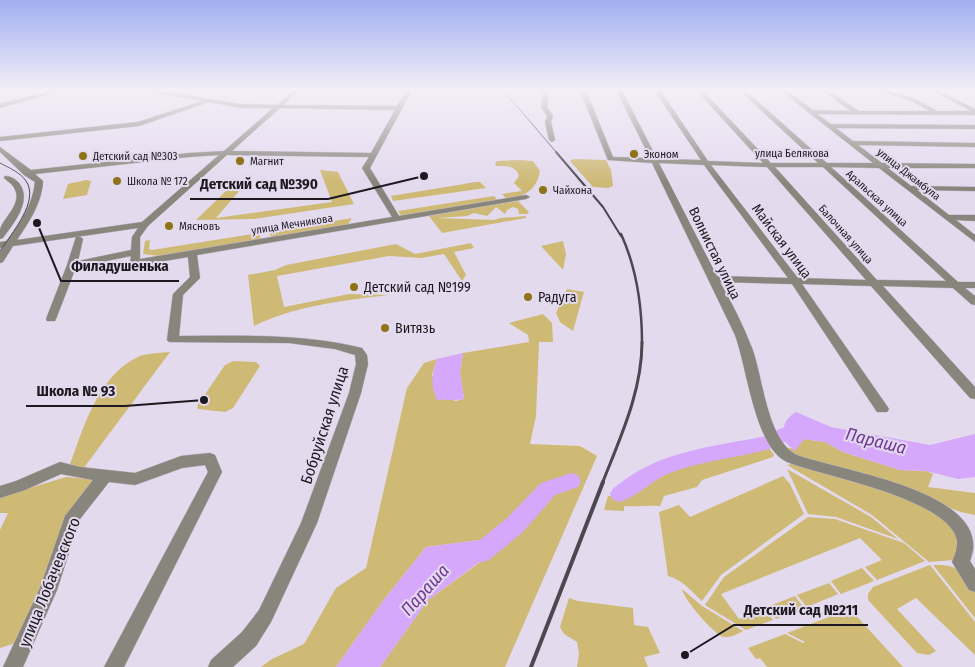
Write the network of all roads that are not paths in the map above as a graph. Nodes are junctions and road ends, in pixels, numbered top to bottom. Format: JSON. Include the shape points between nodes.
{"nodes":[{"id":1,"x":148,"y":121,"type":"edge"},
{"id":2,"x":262,"y":121,"type":"edge"},
{"id":3,"x":392,"y":121,"type":"edge"},
{"id":4,"x":548,"y":121,"type":"edge"},
{"id":5,"x":595,"y":121,"type":"edge"},
{"id":6,"x":635,"y":121,"type":"edge"},
{"id":7,"x":678,"y":121,"type":"edge"},
{"id":8,"x":728,"y":121,"type":"edge"},
{"id":9,"x":776,"y":121,"type":"edge"},
{"id":10,"x":824,"y":121,"type":"edge"},
{"id":11,"x":830,"y":126,"type":"junction"},
{"id":12,"x":975,"y":127,"type":"edge"},
{"id":13,"x":2,"y":139,"type":"edge"},
{"id":14,"x":552,"y":140,"type":"dead end"},
{"id":15,"x":852,"y":143,"type":"junction"},
{"id":16,"x":975,"y":145,"type":"edge"},
{"id":17,"x":0,"y":149,"type":"edge"},
{"id":18,"x":228,"y":153,"type":"junction"},
{"id":19,"x":374,"y":155,"type":"junction"},
{"id":20,"x":654,"y":161,"type":"junction"},
{"id":21,"x":706,"y":163,"type":"junction"},
{"id":22,"x":878,"y":164,"type":"junction"},
{"id":23,"x":769,"y":165,"type":"junction"},
{"id":24,"x":825,"y":165,"type":"junction"},
{"id":25,"x":975,"y":166,"type":"edge"},
{"id":26,"x":27,"y":173,"type":"junction"},
{"id":27,"x":8,"y":178,"type":"dead end"},
{"id":28,"x":908,"y":188,"type":"junction"},
{"id":29,"x":975,"y":189,"type":"edge"},
{"id":30,"x":526,"y":198,"type":"dead end"},
{"id":31,"x":947,"y":217,"type":"junction"},
{"id":32,"x":975,"y":218,"type":"edge"},
{"id":33,"x":397,"y":219,"type":"junction"},
{"id":34,"x":145,"y":224,"type":"junction"},
{"id":35,"x":0,"y":236,"type":"edge"},
{"id":36,"x":79,"y":239,"type":"dead end"},
{"id":37,"x":975,"y":239,"type":"edge"},
{"id":38,"x":4,"y":244,"type":"edge"},
{"id":39,"x":136,"y":252,"type":"junction"},
{"id":40,"x":192,"y":254,"type":"junction"},
{"id":41,"x":0,"y":260,"type":"edge"},
{"id":42,"x":72,"y":266,"type":"junction"},
{"id":43,"x":712,"y":279,"type":"junction"},
{"id":44,"x":795,"y":281,"type":"junction"},
{"id":45,"x":875,"y":283,"type":"junction"},
{"id":46,"x":956,"y":284,"type":"junction"},
{"id":47,"x":975,"y":285,"type":"edge"},
{"id":48,"x":975,"y":302,"type":"edge"},
{"id":49,"x":51,"y":319,"type":"dead end"},
{"id":50,"x":975,"y":395,"type":"edge"},
{"id":51,"x":882,"y":409,"type":"dead end"},
{"id":52,"x":106,"y":475,"type":"junction"},
{"id":53,"x":0,"y":492,"type":"edge"},
{"id":54,"x":975,"y":584,"type":"edge"},
{"id":55,"x":13,"y":667,"type":"edge"},
{"id":56,"x":114,"y":667,"type":"edge"},
{"id":57,"x":218,"y":667,"type":"edge"}],
"edges":[{"from":1,"to":13,"type":"street"},
{"from":2,"to":18,"type":"street"},
{"from":3,"to":19,"type":"street"},
{"from":4,"to":14,"type":"street"},
{"from":5,"to":20,"type":"street","name":"улица Белякова","via":[[610,159]]},
{"from":6,"to":20,"type":"street","name":"Волнистая улица"},
{"from":7,"to":21,"type":"street","name":"Майская улица"},
{"from":8,"to":23,"type":"street","name":"Балочная улица"},
{"from":9,"to":24,"type":"street","name":"Аральская улица"},
{"from":10,"to":11,"type":"street","name":"улица Джамбула"},
{"from":11,"to":12,"type":"street"},
{"from":11,"to":15,"type":"street","name":"улица Джамбула"},
{"from":15,"to":16,"type":"street"},
{"from":15,"to":22,"type":"street","name":"улица Джамбула"},
{"from":17,"to":26,"type":"street"},
{"from":18,"to":19,"type":"street"},
{"from":18,"to":26,"type":"street"},
{"from":18,"to":34,"type":"street"},
{"from":19,"to":33,"type":"street","via":[[366,168]]},
{"from":20,"to":21,"type":"street","name":"улица Белякова"},
{"from":20,"to":43,"type":"street","name":"Волнистая улица"},
{"from":21,"to":23,"type":"street","name":"улица Белякова"},
{"from":21,"to":44,"type":"street","name":"Майская улица"},
{"from":22,"to":24,"type":"street","name":"улица Белякова"},
{"from":22,"to":25,"type":"street","name":"улица Белякова"},
{"from":22,"to":28,"type":"street","name":"улица Джамбула"},
{"from":23,"to":24,"type":"street","name":"улица Белякова"},
{"from":23,"to":45,"type":"street","name":"Балочная улица"},
{"from":24,"to":46,"type":"street","name":"Аральская улица"},
{"from":26,"to":38,"type":"street","via":[[39,181],[40,191],[36,203]]},
{"from":27,"to":35,"type":"street","via":[[16,183],[19,205]]},
{"from":28,"to":29,"type":"street"},
{"from":28,"to":31,"type":"street","name":"улица Джамбула"},
{"from":30,"to":33,"type":"street","name":"улица Мечникова"},
{"from":31,"to":32,"type":"street"},
{"from":31,"to":37,"type":"street","name":"улица Джамбула"},
{"from":33,"to":40,"type":"street","name":"улица Мечникова"},
{"from":34,"to":38,"type":"street"},
{"from":34,"to":39,"type":"street","via":[[136,237]]},
{"from":36,"to":42,"type":"street"},
{"from":38,"to":41,"type":"street"},
{"from":39,"to":40,"type":"street","name":"улица Мечникова","via":[[135,263]]},
{"from":39,"to":42,"type":"street"},
{"from":40,"to":57,"type":"street","name":"Бобруйская улица","via":[[195,278],[178,294],[173,340],[274,338],[345,347],[358,351],[362,364],[355,393],[309,523],[266,616],[249,638]]},
{"from":42,"to":49,"type":"street"},
{"from":43,"to":44,"type":"street"},
{"from":43,"to":54,"type":"street","name":"Волнистая улица","via":[[746,348],[776,447],[783,454],[907,494],[946,513],[957,522],[964,535],[966,548],[961,562]]},
{"from":44,"to":45,"type":"street"},
{"from":44,"to":51,"type":"street","name":"Майская улица"},
{"from":45,"to":46,"type":"street"},
{"from":45,"to":50,"type":"street","name":"Балочная улица"},
{"from":46,"to":47,"type":"street"},
{"from":46,"to":48,"type":"street","name":"Аральская улица"},
{"from":52,"to":53,"type":"street","via":[[80,474],[60,468]]},
{"from":52,"to":55,"type":"street","name":"улица Лобачевского","via":[[73,516],[48,590]]},
{"from":52,"to":56,"type":"street","via":[[135,479],[181,462],[210,459],[215,472]]}]}
